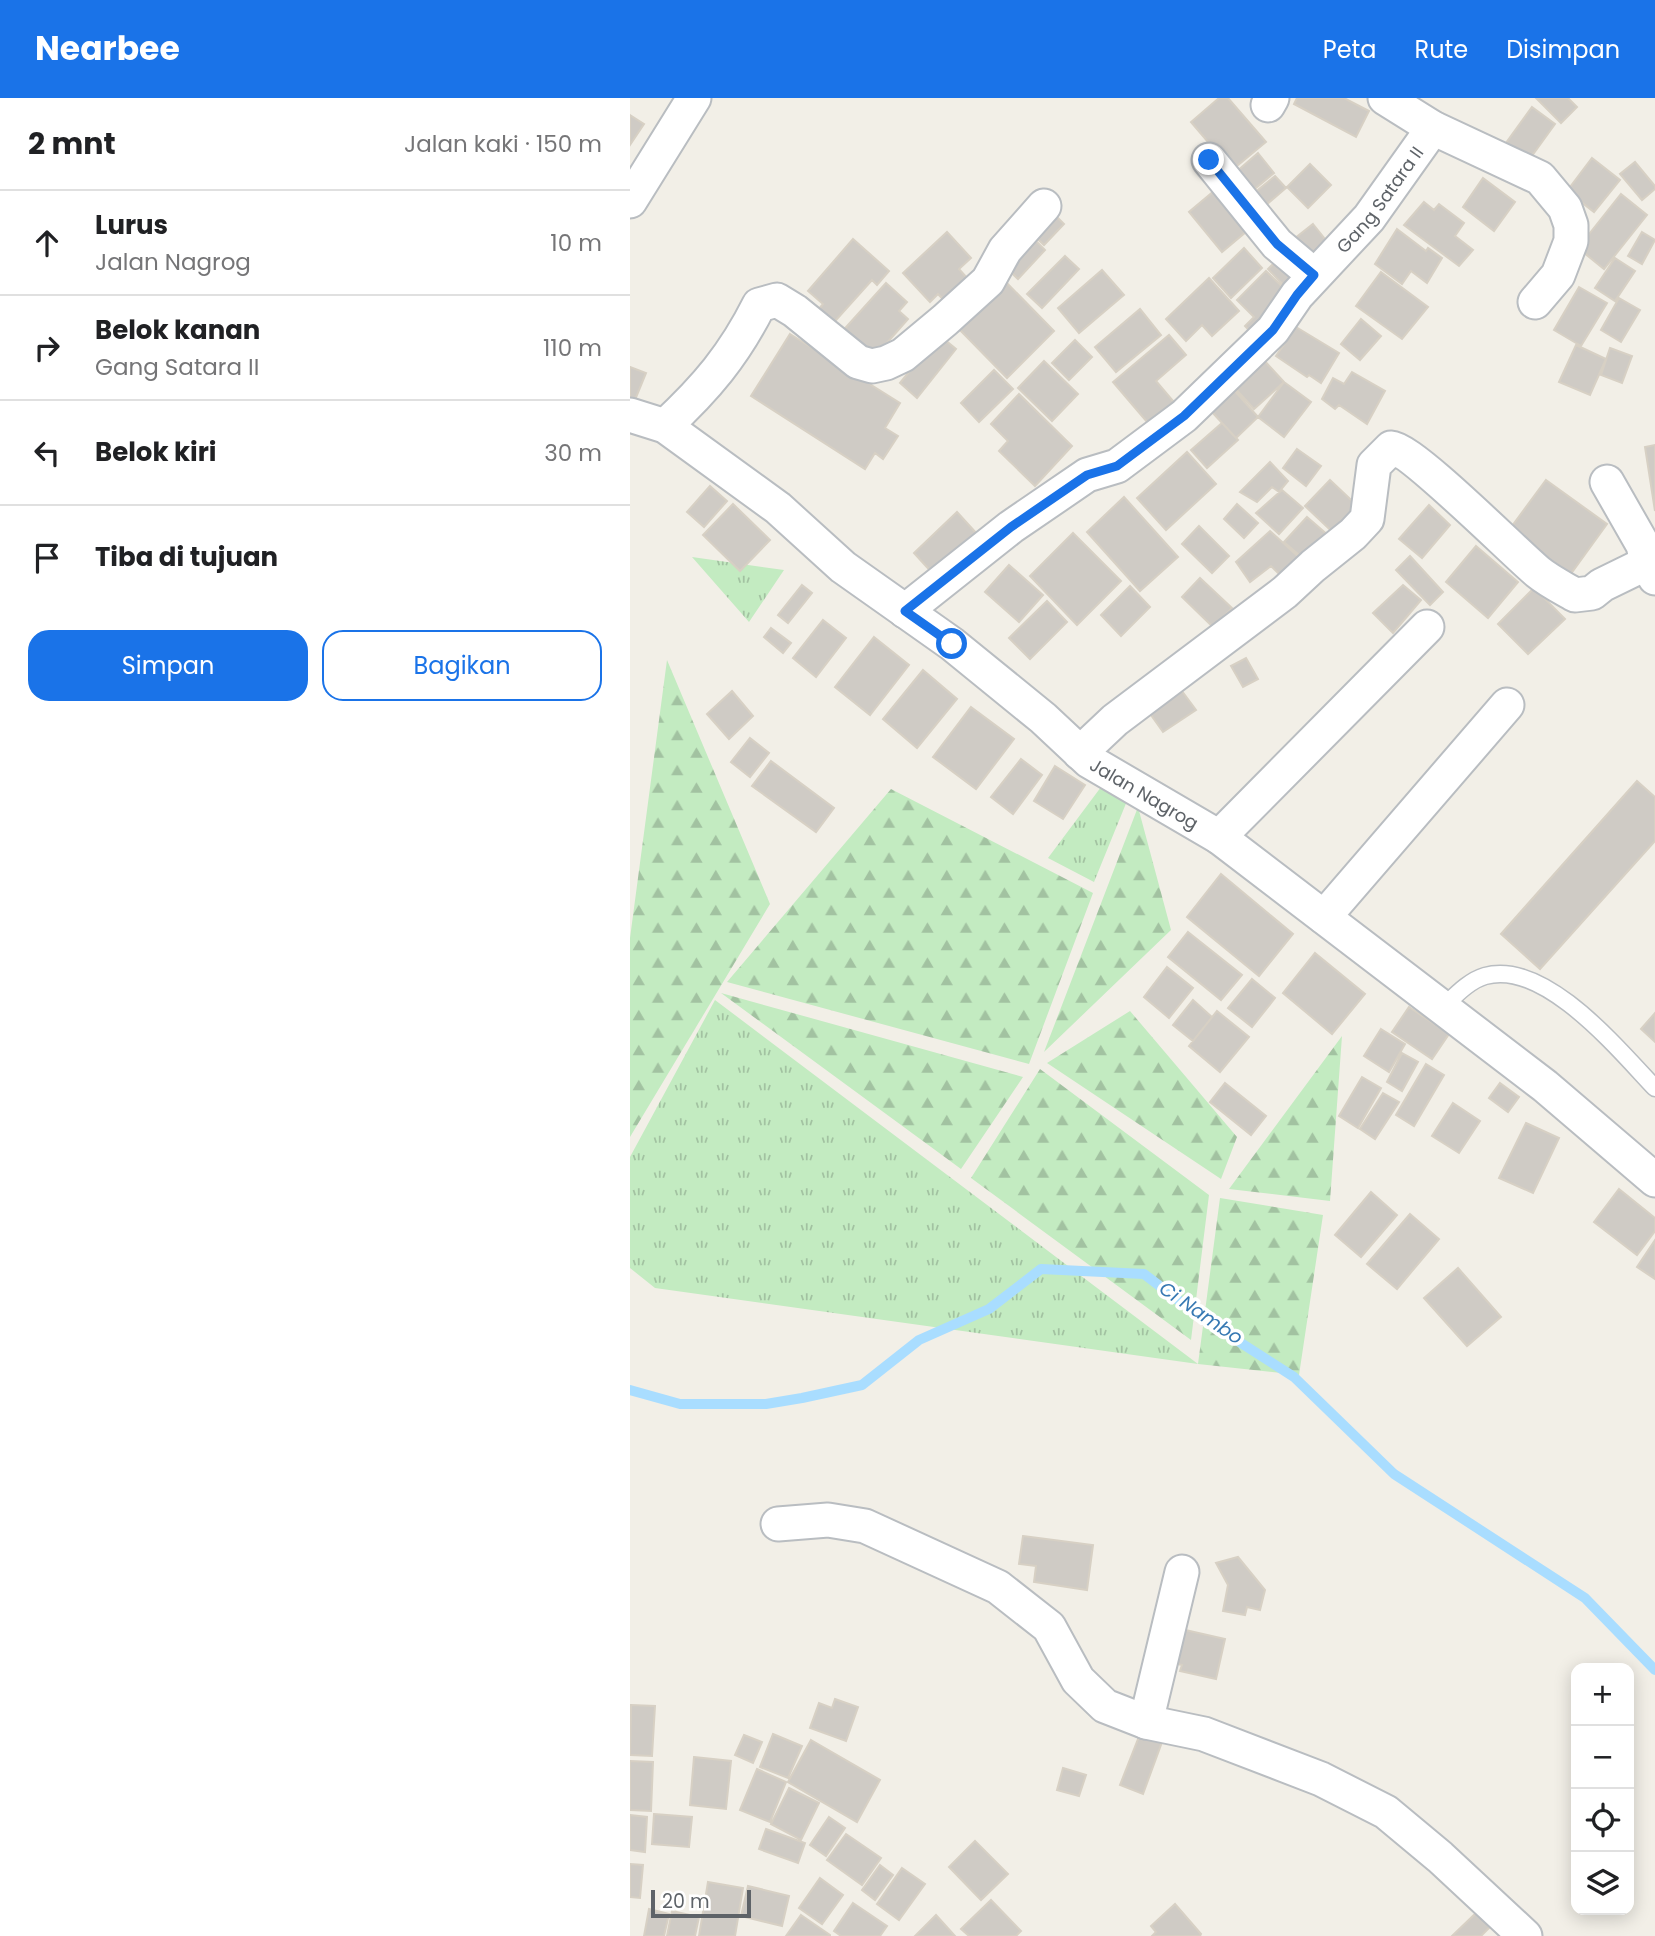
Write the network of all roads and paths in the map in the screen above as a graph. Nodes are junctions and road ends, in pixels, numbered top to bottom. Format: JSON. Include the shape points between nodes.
{"nodes":[{"id":1,"x":694,"y":98,"type":"edge"},
{"id":2,"x":1385,"y":98,"type":"edge"},
{"id":3,"x":1433,"y":128,"type":"junction"},
{"id":4,"x":1209,"y":160,"type":"dead end"},
{"id":5,"x":630,"y":201,"type":"edge"},
{"id":6,"x":1044,"y":206,"type":"dead end"},
{"id":7,"x":1314,"y":275,"type":"junction"},
{"id":8,"x":1535,"y":302,"type":"dead end"},
{"id":9,"x":630,"y":415,"type":"edge"},
{"id":10,"x":665,"y":426,"type":"junction"},
{"id":11,"x":1607,"y":482,"type":"dead end"},
{"id":12,"x":1651,"y":570,"type":"edge"},
{"id":13,"x":905,"y":611,"type":"junction"},
{"id":14,"x":1427,"y":627,"type":"dead end"},
{"id":15,"x":1507,"y":705,"type":"dead end"},
{"id":16,"x":1080,"y":753,"type":"junction"},
{"id":17,"x":1219,"y":837,"type":"junction"},
{"id":18,"x":1324,"y":917,"type":"junction"},
{"id":19,"x":1442,"y":1008,"type":"junction"},
{"id":20,"x":1655,"y":1087,"type":"edge"},
{"id":21,"x":1655,"y":1180,"type":"edge"},
{"id":22,"x":778,"y":1524,"type":"dead end"},
{"id":23,"x":1182,"y":1572,"type":"dead end"},
{"id":24,"x":1146,"y":1721,"type":"junction"},
{"id":25,"x":1525,"y":1936,"type":"edge"}],
"edges":[{"from":1,"to":5,"type":"street"},
{"from":2,"to":3,"type":"street"},
{"from":3,"to":7,"type":"street","name":"Gang Satara II","via":[[1369,218]]},
{"from":3,"to":8,"type":"street","via":[[1540,178],[1565,208],[1571,242],[1558,275]]},
{"from":4,"to":7,"type":"street","via":[[1277,244]]},
{"from":6,"to":10,"type":"street","via":[[1005,250],[988,281],[902,355],[872,366],[858,362],[777,300],[759,305],[721,367]]},
{"from":7,"to":13,"type":"street","name":"Gang Satara II","via":[[1273,330],[1184,416],[1117,466],[1087,475],[1017,522]]},
{"from":9,"to":10,"type":"street","name":"Jalan Nagrog"},
{"from":10,"to":13,"type":"street","name":"Jalan Nagrog","via":[[778,508],[843,568]]},
{"from":11,"to":12,"type":"street","via":[[1643,545]]},
{"from":12,"to":16,"type":"street","via":[[1574,596],[1541,574],[1400,449],[1391,448],[1374,465],[1367,519],[1353,534],[1285,592],[1115,720]]},
{"from":13,"to":16,"type":"street","name":"Jalan Nagrog","via":[[952,644]]},
{"from":14,"to":17,"type":"street"},
{"from":15,"to":18,"type":"street"},
{"from":16,"to":17,"type":"street","name":"Jalan Nagrog"},
{"from":17,"to":18,"type":"street","name":"Jalan Nagrog"},
{"from":18,"to":19,"type":"street","name":"Jalan Nagrog"},
{"from":19,"to":20,"type":"lane","via":[[1481,977],[1498,973],[1523,978],[1559,996]]},
{"from":19,"to":21,"type":"street","name":"Jalan Nagrog","via":[[1545,1086]]},
{"from":22,"to":24,"type":"street","via":[[828,1521],[865,1526],[998,1587],[1049,1627],[1078,1680],[1105,1706]]},
{"from":23,"to":24,"type":"street"},
{"from":24,"to":25,"type":"street","via":[[1204,1734],[1321,1779],[1386,1812]]}]}
